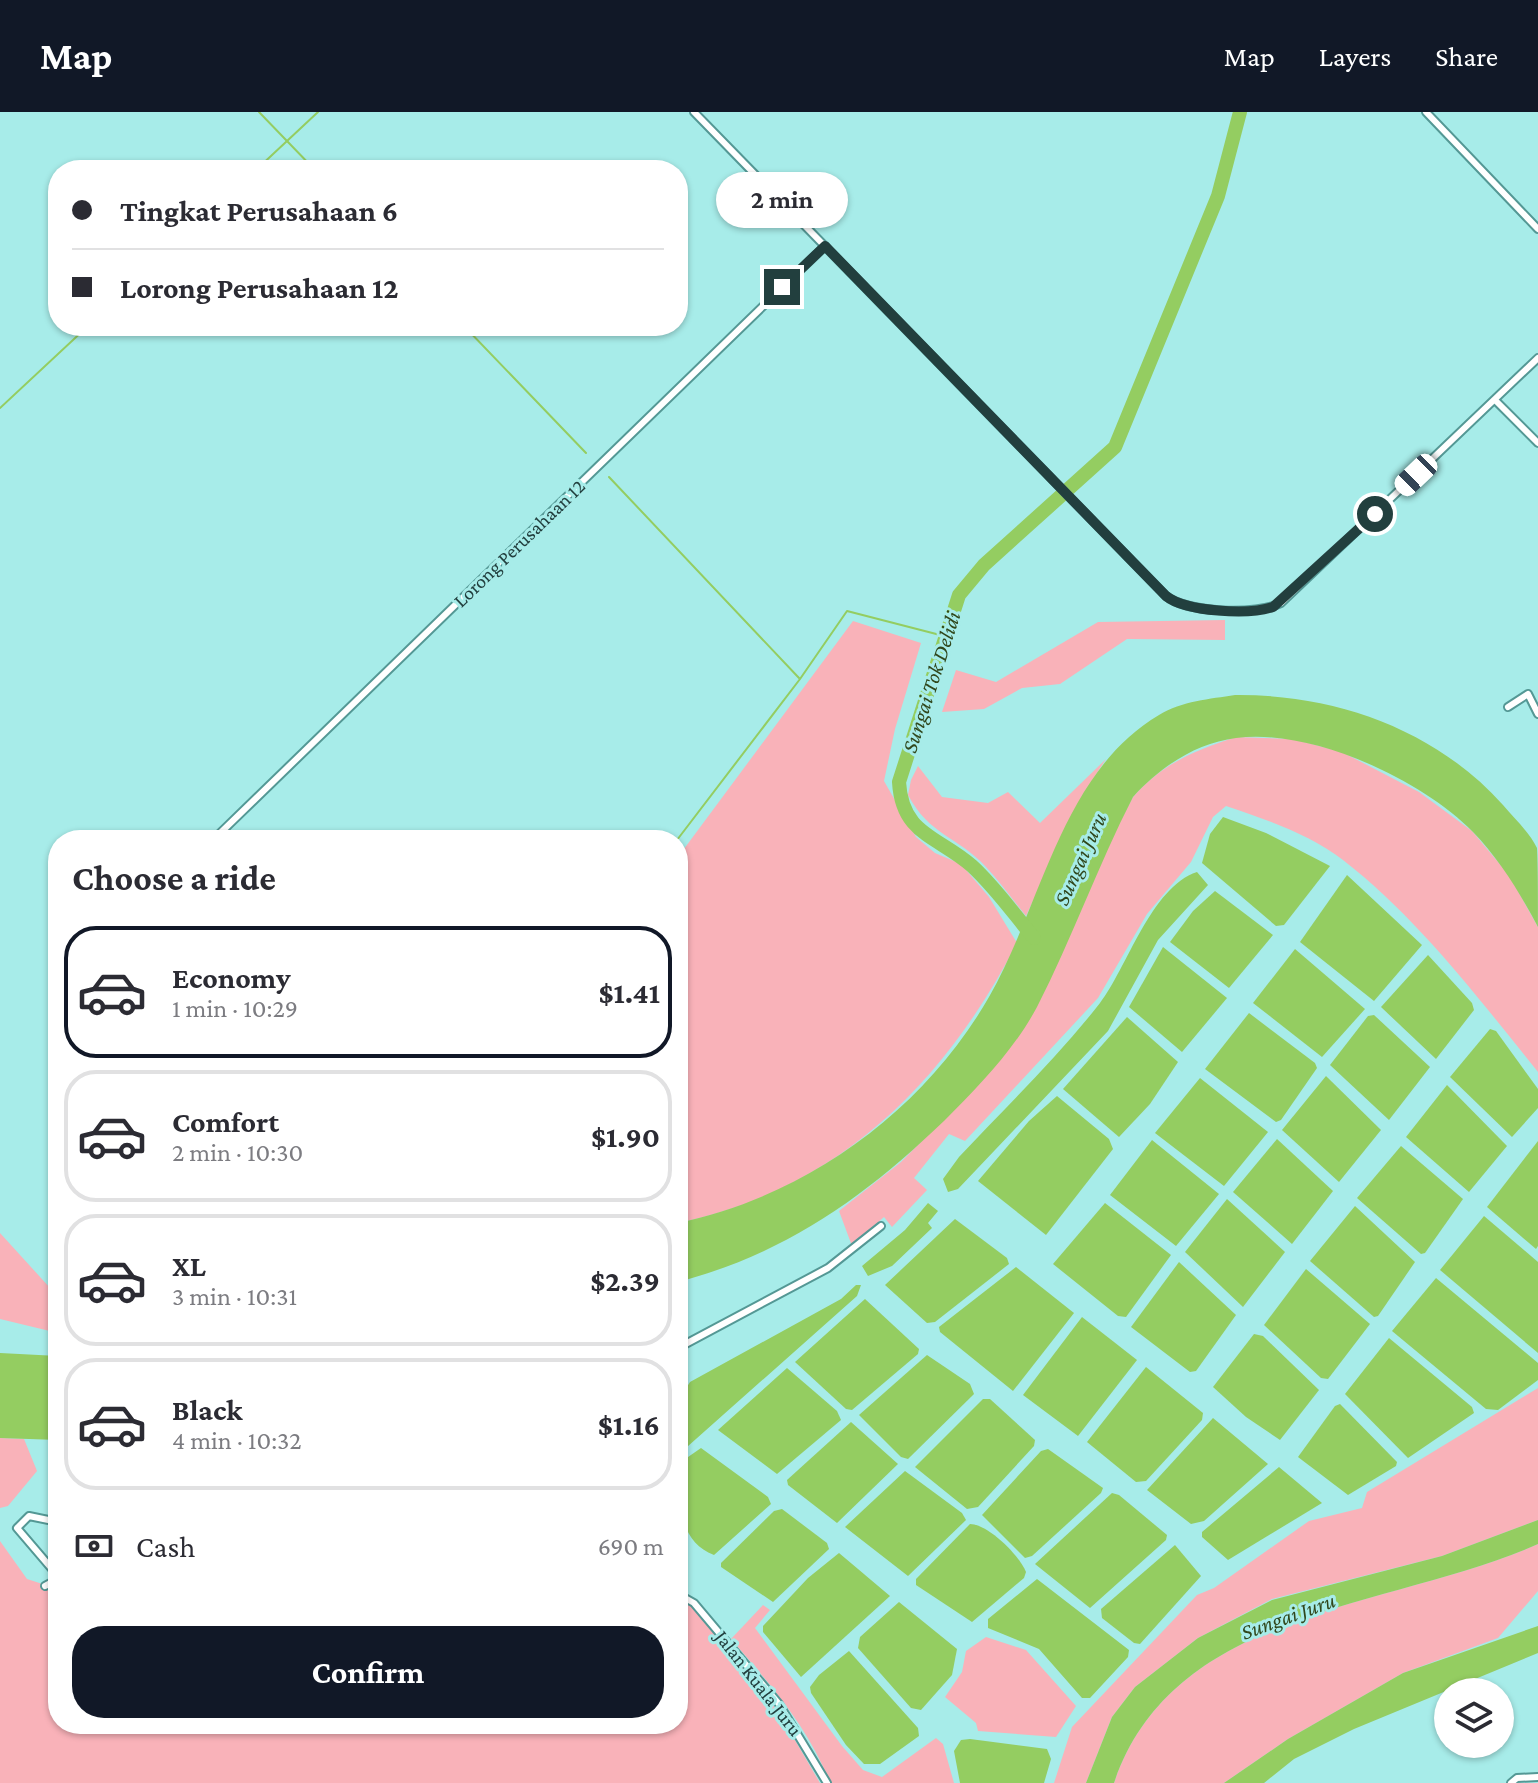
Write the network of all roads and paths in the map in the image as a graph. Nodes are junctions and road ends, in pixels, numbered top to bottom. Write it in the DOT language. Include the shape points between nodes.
graph roads {
  1 [pos="694,112"];
  2 [pos="1426,112"];
  3 [pos="1538,229"];
  4 [pos="825,246"];
  5 [pos="1538,358"];
  6 [pos="1495,400"];
  7 [pos="1538,443"];
  8 [pos="1508,707"];
  9 [pos="1538,714"];
  10 [pos="223,830"];
  11 [pos="881,1226"];
  12 [pos="688,1343"];
  13 [pos="48,1520"];
  14 [pos="48,1566"];
  15 [pos="48,1584"];
  16 [pos="45,1586"];
  17 [pos="688,1600"];
  18 [pos="1538,1777"];
  19 [pos="827,1783"];
  20 [pos="1511,1783"];
  1 -- 4 [label="street"];
  2 -- 3 [label="street"];
  4 -- 6 [label="street" via="1174,602 1197,608 1266,609 1281,603"];
  4 -- 10 [label="street, Lorong Perusahaan 12"];
  5 -- 6 [label="street"];
  6 -- 7 [label="street"];
  8 -- 9 [label="street" via="1528,694"];
  11 -- 12 [label="street" via="828,1268"];
  13 -- 14 [label="street" via="29,1516 17,1528"];
  15 -- 16 [label="street"];
  17 -- 19 [label="street, Jalan Kuala Juru" via="779,1704"];
  18 -- 20 [label="street"];
}
